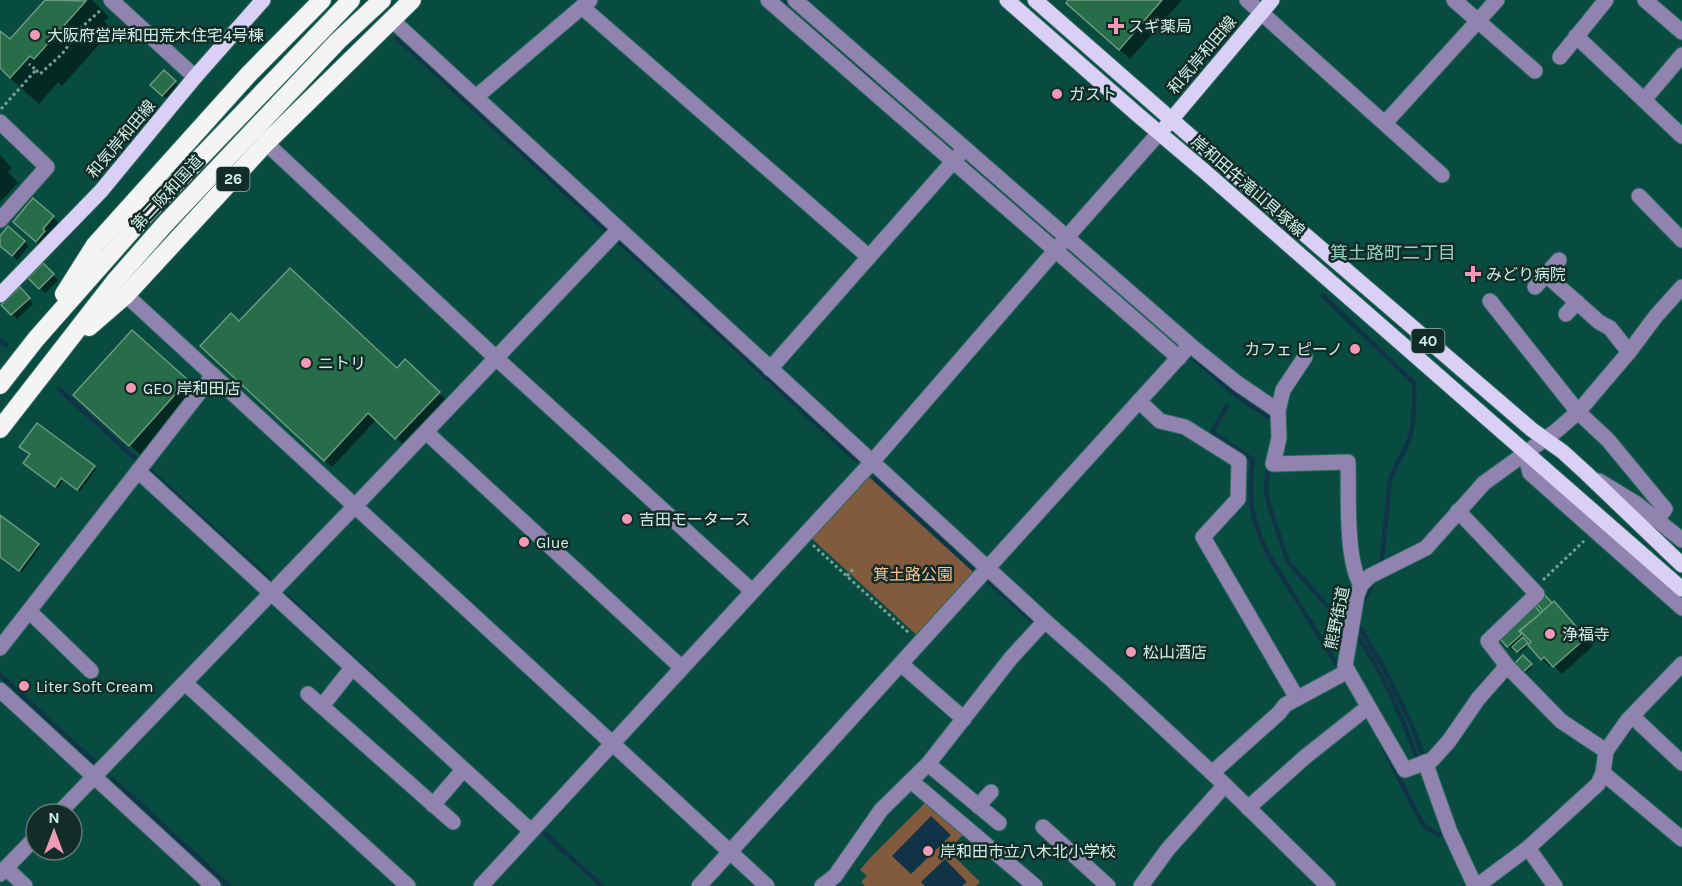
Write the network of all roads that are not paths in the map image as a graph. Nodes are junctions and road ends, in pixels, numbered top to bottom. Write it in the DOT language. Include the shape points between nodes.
graph roads {
  1 [pos="111,0"];
  2 [pos="263,0"];
  3 [pos="322,0"];
  4 [pos="351,0"];
  5 [pos="382,0"];
  6 [pos="412,0"];
  7 [pos="768,0"];
  8 [pos="795,0"];
  9 [pos="1007,0"];
  10 [pos="1035,0"];
  11 [pos="1247,0"];
  12 [pos="1272,0"];
  13 [pos="1454,0"];
  14 [pos="1497,0"];
  15 [pos="1606,0"];
  16 [pos="1645,0"];
  17 [pos="586,3"];
  18 [pos="1261,13"];
  19 [pos="392,20"];
  20 [pos="1479,21"];
  21 [pos="1682,32"];
  22 [pos="1576,36"];
  23 [pos="1682,55"];
  24 [pos="1560,57"];
  25 [pos="1535,70"];
  26 [pos="195,77"];
  27 [pos="476,97"];
  28 [pos="1644,100"];
  29 [pos="1171,120"];
  30 [pos="0,122"];
  31 [pos="1384,123"];
  32 [pos="1159,133"];
  33 [pos="1682,136"];
  34 [pos="266,143"];
  35 [pos="959,155"];
  36 [pos="1442,175"];
  37 [pos="1639,196"];
  38 [pos="0,220"];
  39 [pos="619,229"];
  40 [pos="1067,237"];
  41 [pos="1682,240"];
  42 [pos="1055,250"];
  43 [pos="869,257"];
  44 [pos="1558,260"];
  45 [pos="1545,274"];
  46 [pos="1535,287"];
  47 [pos="1682,287"];
  48 [pos="0,295"];
  49 [pos="126,295"];
  50 [pos="1490,301"];
  51 [pos="1576,302"];
  52 [pos="1566,314"];
  53 [pos="36,339"];
  54 [pos="1185,351"];
  55 [pos="1629,352"];
  56 [pos="1305,357"];
  57 [pos="496,358"];
  58 [pos="54,359"];
  59 [pos="770,369"];
  60 [pos="213,375"];
  61 [pos="0,385"];
  62 [pos="1139,401"];
  63 [pos="1278,411"];
  64 [pos="1578,412"];
  65 [pos="0,429"];
  66 [pos="426,432"];
  67 [pos="1544,440"];
  68 [pos="1525,453"];
  69 [pos="872,462"];
  70 [pos="138,471"];
  71 [pos="1586,473"];
  72 [pos="355,506"];
  73 [pos="1458,511"];
  74 [pos="1657,520"];
  75 [pos="1682,540"];
  76 [pos="1682,565"];
  77 [pos="987,569"];
  78 [pos="1361,585"];
  79 [pos="1682,589"];
  80 [pos="753,591"];
  81 [pos="271,593"];
  82 [pos="1682,608"];
  83 [pos="29,611"];
  84 [pos="1045,621"];
  85 [pos="0,648"];
  86 [pos="901,664"];
  87 [pos="1682,664"];
  88 [pos="1507,666"];
  89 [pos="352,668"];
  90 [pos="682,668"];
  91 [pos="91,671"];
  92 [pos="1348,671"];
  93 [pos="185,682"];
  94 [pos="0,690"];
  95 [pos="308,694"];
  96 [pos="1297,698"];
  97 [pos="322,706"];
  98 [pos="1368,706"];
  99 [pos="1632,716"];
  100 [pos="964,719"];
  101 [pos="612,743"];
  102 [pos="1606,751"];
  103 [pos="1682,763"];
  104 [pos="928,764"];
  105 [pos="1421,764"];
  106 [pos="463,770"];
  107 [pos="1212,773"];
  108 [pos="1603,773"];
  109 [pos="94,777"];
  110 [pos="911,781"];
  111 [pos="1225,785"];
  112 [pos="991,792"];
  113 [pos="70,802"];
  114 [pos="433,805"];
  115 [pos="978,806"];
  116 [pos="1248,808"];
  117 [pos="453,822"];
  118 [pos="999,823"];
  119 [pos="1043,827"];
  120 [pos="531,831"];
  121 [pos="1682,839"];
  122 [pos="1528,848"];
  123 [pos="24,849"];
  124 [pos="730,852"];
  125 [pos="3,871"];
  126 [pos="25,886"];
  127 [pos="213,886"];
  128 [pos="408,886"];
  129 [pos="481,886"];
  130 [pos="699,886"];
  131 [pos="767,886"];
  132 [pos="822,886"];
  133 [pos="1035,886"];
  134 [pos="1108,886"];
  135 [pos="1142,886"];
  136 [pos="1328,886"];
  137 [pos="1476,886"];
  138 [pos="1556,886"];
  1 -- 26 [label="street"];
  2 -- 26 [label="main road, 和気岸和田線"];
  3 -- 53 [label="highway, 26" via="248,75 94,245"];
  4 -- 53 [label="highway, 第二阪和国道 / 26" via="148,212"];
  5 -- 58 [label="highway, 第二阪和国道 / 26" via="338,41 164,225"];
  6 -- 19 [label="highway, 26"];
  7 -- 35 [label="street"];
  8 -- 35 [label="street"];
  9 -- 32 [label="main road, 岸和田牛滝山貝塚線 / 40"];
  10 -- 29 [label="main road, 岸和田牛滝山貝塚線 / 40"];
  11 -- 18 [label="street"];
  12 -- 18 [label="main road, 和気岸和田線"];
  13 -- 20 [label="street"];
  14 -- 20 [label="street"];
  15 -- 22 [label="street"];
  16 -- 21 [label="street"];
  17 -- 27 [label="street"];
  17 -- 43 [label="street"];
  18 -- 29 [label="main road, 和気岸和田線"];
  18 -- 31 [label="street"];
  19 -- 27 [label="street"];
  19 -- 34 [label="highway, 26"];
  20 -- 25 [label="street"];
  20 -- 31 [label="street"];
  22 -- 24 [label="street"];
  22 -- 28 [label="street"];
  23 -- 28 [label="street"];
  26 -- 48 [label="main road, 和気岸和田線" via="100,192"];
  27 -- 39 [label="street"];
  28 -- 33 [label="street"];
  29 -- 32 [label="main road, 和気岸和田線"];
  29 -- 67 [label="main road, 岸和田牛滝山貝塚線 / 40"];
  30 -- 38 [label="street" via="47,167"];
  31 -- 36 [label="street"];
  32 -- 40 [label="street"];
  32 -- 68 [label="main road, 岸和田牛滝山貝塚線 / 40"];
  34 -- 49 [label="highway, 26"];
  34 -- 57 [label="street"];
  35 -- 40 [label="street"];
  35 -- 42 [label="street"];
  35 -- 43 [label="street"];
  37 -- 41 [label="street"];
  39 -- 57 [label="street"];
  39 -- 59 [label="street"];
  40 -- 42 [label="street"];
  40 -- 54 [label="street"];
  42 -- 54 [label="street"];
  42 -- 69 [label="street"];
  43 -- 59 [label="street"];
  44 -- 45 [label="street"];
  45 -- 46 [label="street"];
  45 -- 51 [label="street"];
  47 -- 55 [label="street, 熊野街道"];
  49 -- 58 [label="highway, 26"];
  49 -- 60 [label="street"];
  50 -- 64 [label="street"];
  51 -- 52 [label="street"];
  51 -- 55 [label="street" via="1610,328"];
  53 -- 61 [label="highway, 第二阪和国道 / 26"];
  54 -- 62 [label="street"];
  54 -- 63 [label="street"];
  55 -- 64 [label="street, 熊野街道"];
  56 -- 63 [label="street" via="1283,390"];
  57 -- 66 [label="street"];
  57 -- 80 [label="street"];
  58 -- 65 [label="highway, 第二阪和国道 / 26"];
  59 -- 69 [label="street"];
  60 -- 70 [label="street"];
  60 -- 72 [label="street"];
  62 -- 77 [label="street"];
  62 -- 96 [label="street" via="1160,421 1185,427 1239,461 1238,499 1203,537"];
  63 -- 78 [label="street" via="1279,438 1273,464 1348,462 1350,541"];
  64 -- 67 [label="street, 熊野街道"];
  64 -- 74 [label="street" via="1608,440 1665,509"];
  66 -- 72 [label="street"];
  66 -- 90 [label="street"];
  67 -- 68 [label="street, 熊野街道"];
  67 -- 71 [label="main road, 岸和田牛滝山貝塚線 / 40"];
  68 -- 73 [label="street, 熊野街道" via="1484,483"];
  68 -- 79 [label="main road, 岸和田牛滝山貝塚線 / 40"];
  68 -- 82 [label="street" via="1530,473"];
  69 -- 77 [label="street"];
  69 -- 80 [label="street"];
  70 -- 81 [label="street"];
  70 -- 83 [label="street"];
  71 -- 74 [label="street"];
  71 -- 76 [label="main road, 岸和田牛滝山貝塚線 / 40"];
  72 -- 81 [label="street"];
  72 -- 101 [label="street"];
  73 -- 78 [label="street, 熊野街道" via="1426,548 1370,576"];
  73 -- 88 [label="street" via="1537,594 1488,641"];
  74 -- 75 [label="street"];
  77 -- 84 [label="street"];
  77 -- 86 [label="street"];
  78 -- 92 [label="street, 熊野街道" via="1345,666"];
  80 -- 90 [label="street"];
  81 -- 89 [label="street"];
  81 -- 93 [label="street"];
  83 -- 85 [label="street"];
  83 -- 91 [label="street"];
  84 -- 100 [label="street"];
  84 -- 107 [label="street"];
  86 -- 100 [label="street"];
  86 -- 124 [label="street"];
  87 -- 99 [label="street"];
  88 -- 102 [label="street" via="1561,721"];
  88 -- 105 [label="street" via="1449,741 1432,760"];
  89 -- 97 [label="street"];
  89 -- 106 [label="street"];
  90 -- 101 [label="street"];
  92 -- 96 [label="street, 熊野街道"];
  92 -- 98 [label="street"];
  93 -- 109 [label="street"];
  93 -- 128 [label="street"];
  94 -- 109 [label="street"];
  95 -- 97 [label="street"];
  96 -- 107 [label="street, 熊野街道"];
  97 -- 114 [label="street"];
  98 -- 105 [label="street" via="1405,770"];
  98 -- 116 [label="street"];
  99 -- 102 [label="street"];
  99 -- 103 [label="street"];
  100 -- 104 [label="street"];
  101 -- 120 [label="street"];
  101 -- 124 [label="street"];
  102 -- 108 [label="street"];
  104 -- 110 [label="street"];
  104 -- 115 [label="street"];
  105 -- 137 [label="street"];
  106 -- 114 [label="street"];
  106 -- 120 [label="street"];
  107 -- 111 [label="street"];
  108 -- 121 [label="street"];
  108 -- 122 [label="street" via="1598,784"];
  109 -- 113 [label="street"];
  109 -- 127 [label="street"];
  110 -- 132 [label="street" via="881,810 835,876"];
  110 -- 133 [label="street"];
  111 -- 116 [label="street"];
  111 -- 135 [label="street" via="1168,849"];
  112 -- 115 [label="street"];
  114 -- 117 [label="street"];
  115 -- 118 [label="street"];
  116 -- 136 [label="street"];
  119 -- 134 [label="street"];
  120 -- 129 [label="street"];
  122 -- 137 [label="street"];
  122 -- 138 [label="street"];
  123 -- 125 [label="street"];
  124 -- 130 [label="street"];
  124 -- 131 [label="street"];
  125 -- 126 [label="street"];
}
